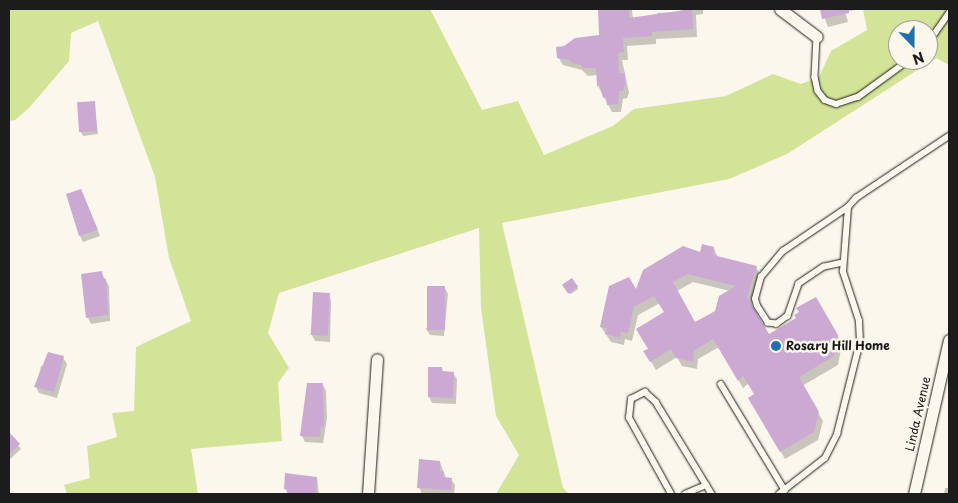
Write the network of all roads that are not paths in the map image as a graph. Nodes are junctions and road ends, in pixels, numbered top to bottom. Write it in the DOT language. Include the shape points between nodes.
graph roads {
  1 [pos="780,9"];
  2 [pos="949,13"];
  3 [pos="938,29"];
  4 [pos="817,37"];
  5 [pos="895,70"];
  6 [pos="949,136"];
  7 [pos="848,207"];
  8 [pos="843,263"];
  9 [pos="949,340"];
  10 [pos="377,359"];
  11 [pos="721,384"];
  12 [pos="706,485"];
  13 [pos="785,490"];
  14 [pos="368,494"];
  15 [pos="671,494"];
  16 [pos="685,494"];
  17 [pos="712,494"];
  18 [pos="779,494"];
  19 [pos="914,494"];
  1 -- 4 [label="street"];
  2 -- 3 [label="lane"];
  4 -- 5 [label="lane" via="815,76 818,91 825,100 836,104 858,97"];
  6 -- 7 [label="lane" via="856,198"];
  7 -- 8 [label="lane"];
  7 -- 8 [label="lane" via="783,251 761,277 755,299 757,306 768,323 777,324 788,316 799,284 824,267"];
  8 -- 13 [label="lane" via="859,321 860,342 839,424 825,458"];
  9 -- 19 [label="street, Linda Avenue"];
  10 -- 14 [label="street"];
  11 -- 13 [label="lane"];
  12 -- 15 [label="lane" via="656,402 645,392 631,399 629,418"];
  12 -- 16 [label="lane"];
  12 -- 17 [label="lane"];
  13 -- 18 [label="lane"];
}
